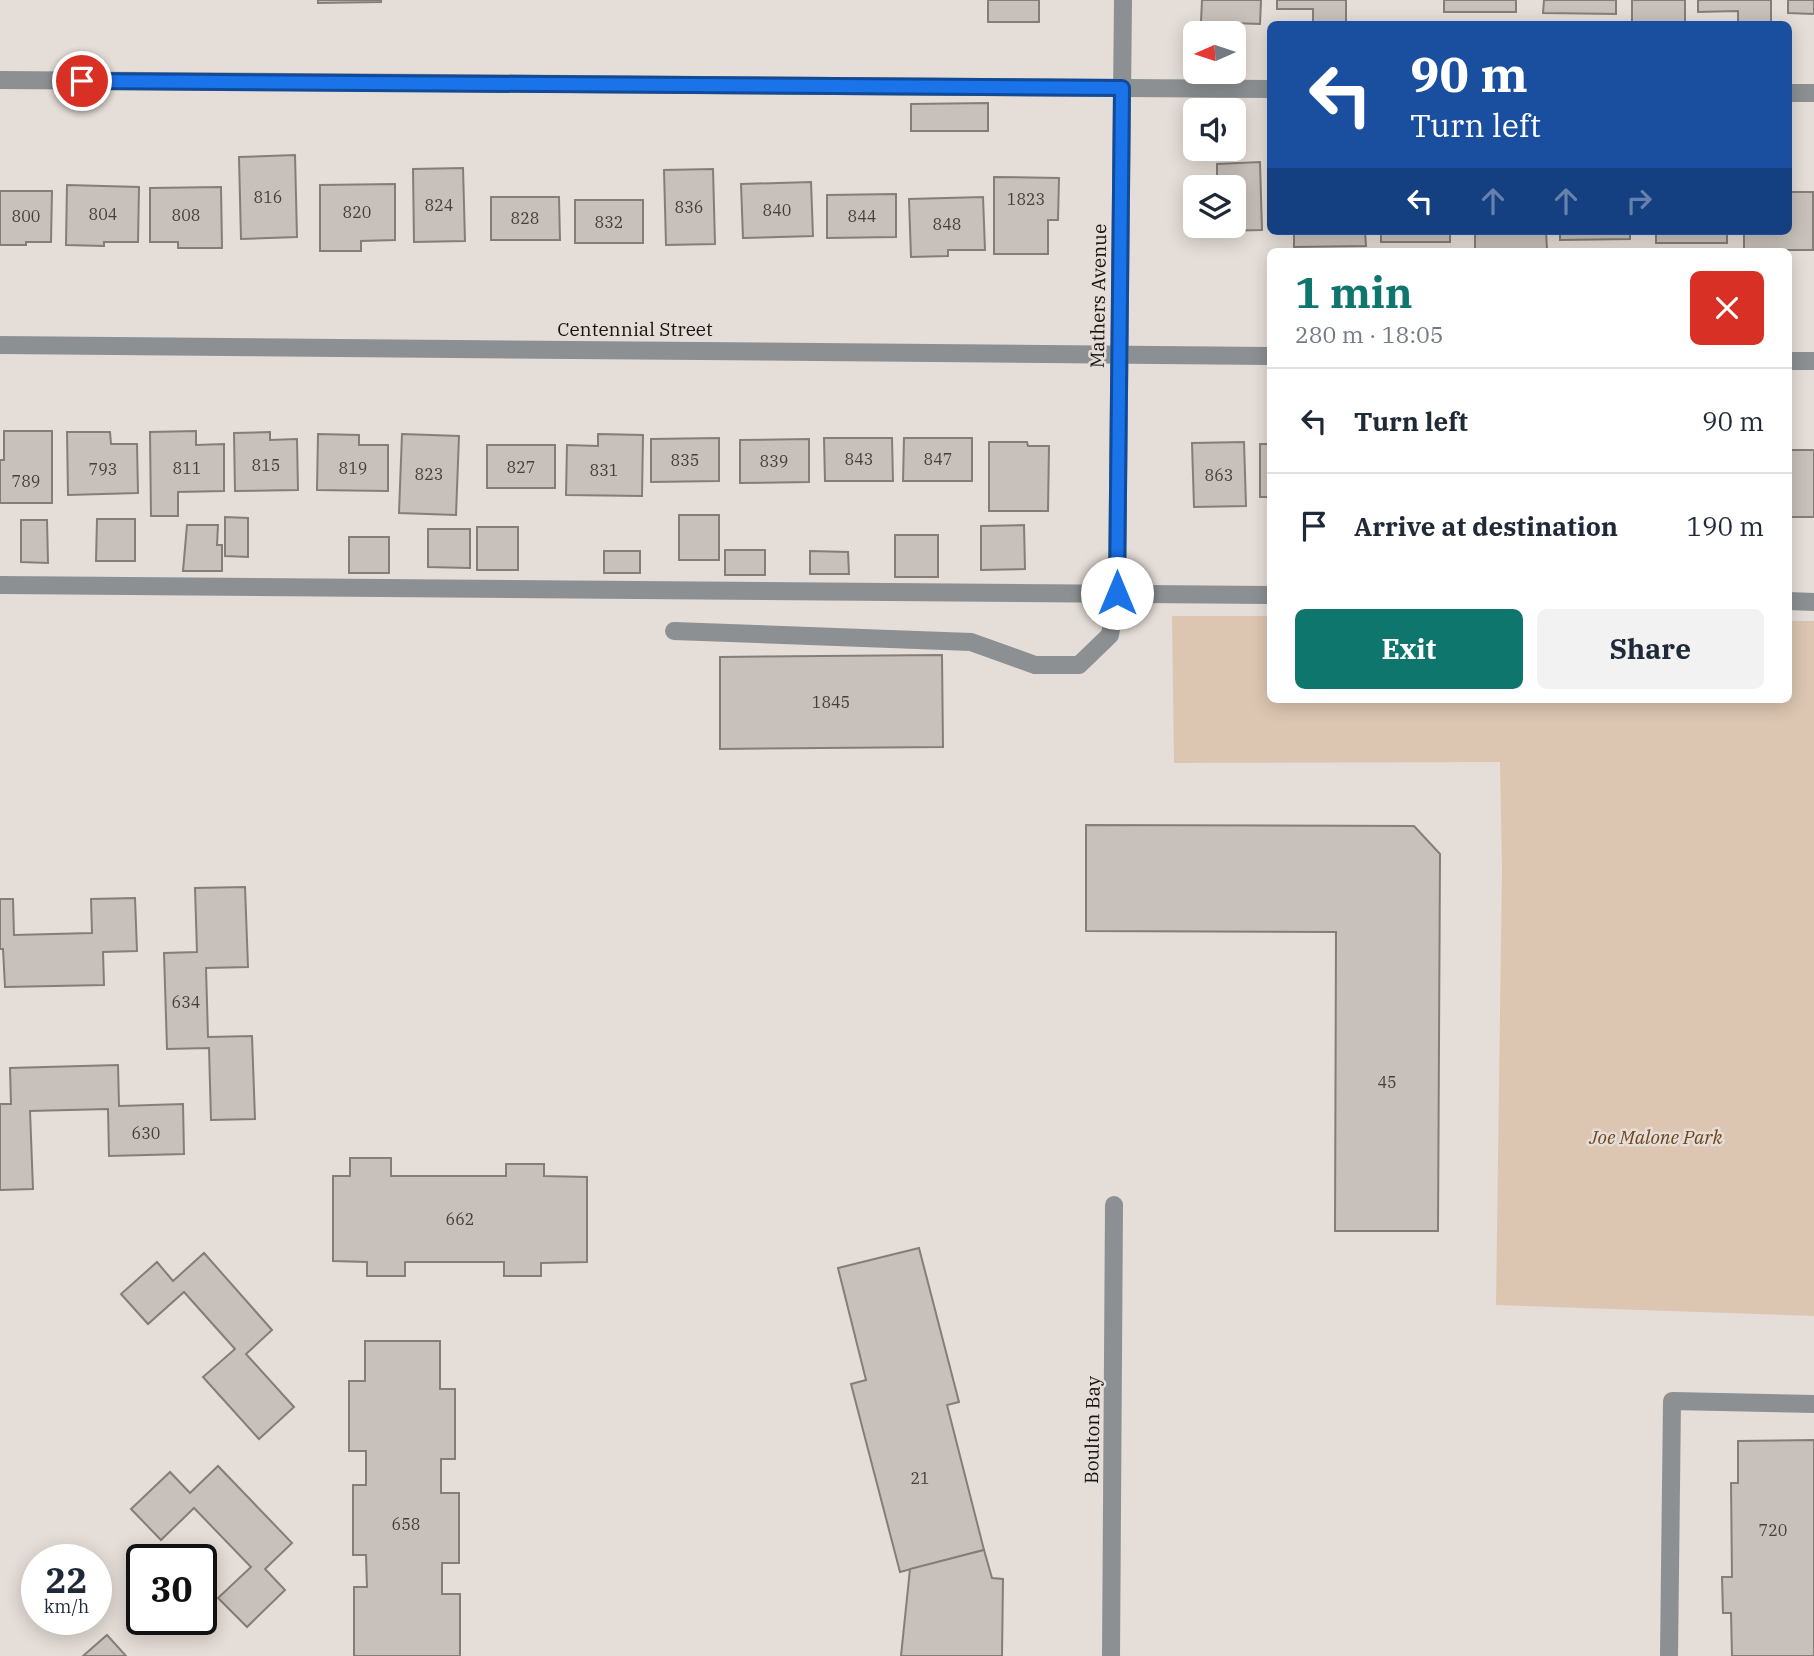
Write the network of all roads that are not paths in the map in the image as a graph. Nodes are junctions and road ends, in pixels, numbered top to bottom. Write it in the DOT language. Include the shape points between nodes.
graph roads {
  1 [pos="1123,0"];
  2 [pos="0,80"];
  3 [pos="1122,88"];
  4 [pos="1267,89"];
  5 [pos="1792,93"];
  6 [pos="1814,93"];
  7 [pos="0,345"];
  8 [pos="1119,355"];
  9 [pos="1267,356"];
  10 [pos="1792,360"];
  11 [pos="1814,361"];
  12 [pos="0,585"];
  13 [pos="1117,593"];
  14 [pos="1267,595"];
  15 [pos="1792,601"];
  16 [pos="1814,602"];
  17 [pos="674,631"];
  18 [pos="1114,1205"];
  19 [pos="1814,1404"];
  20 [pos="1111,1656"];
  21 [pos="1669,1656"];
  1 -- 3 [label="street, Mathers Avenue"];
  2 -- 3 [label="street"];
  3 -- 4 [label="street"];
  3 -- 8 [label="street, Mathers Avenue"];
  5 -- 6 [label="street"];
  7 -- 8 [label="street, Centennial Street"];
  8 -- 9 [label="street, Centennial Street"];
  8 -- 13 [label="street, Mathers Avenue"];
  10 -- 11 [label="street"];
  12 -- 13 [label="street"];
  13 -- 14 [label="street"];
  13 -- 17 [label="street, Mathers Avenue" via="1110,635 1079,665 1035,665 971,642"];
  15 -- 16 [label="street"];
  18 -- 20 [label="street, Boulton Bay"];
  19 -- 21 [label="street" via="1672,1401"];
}
